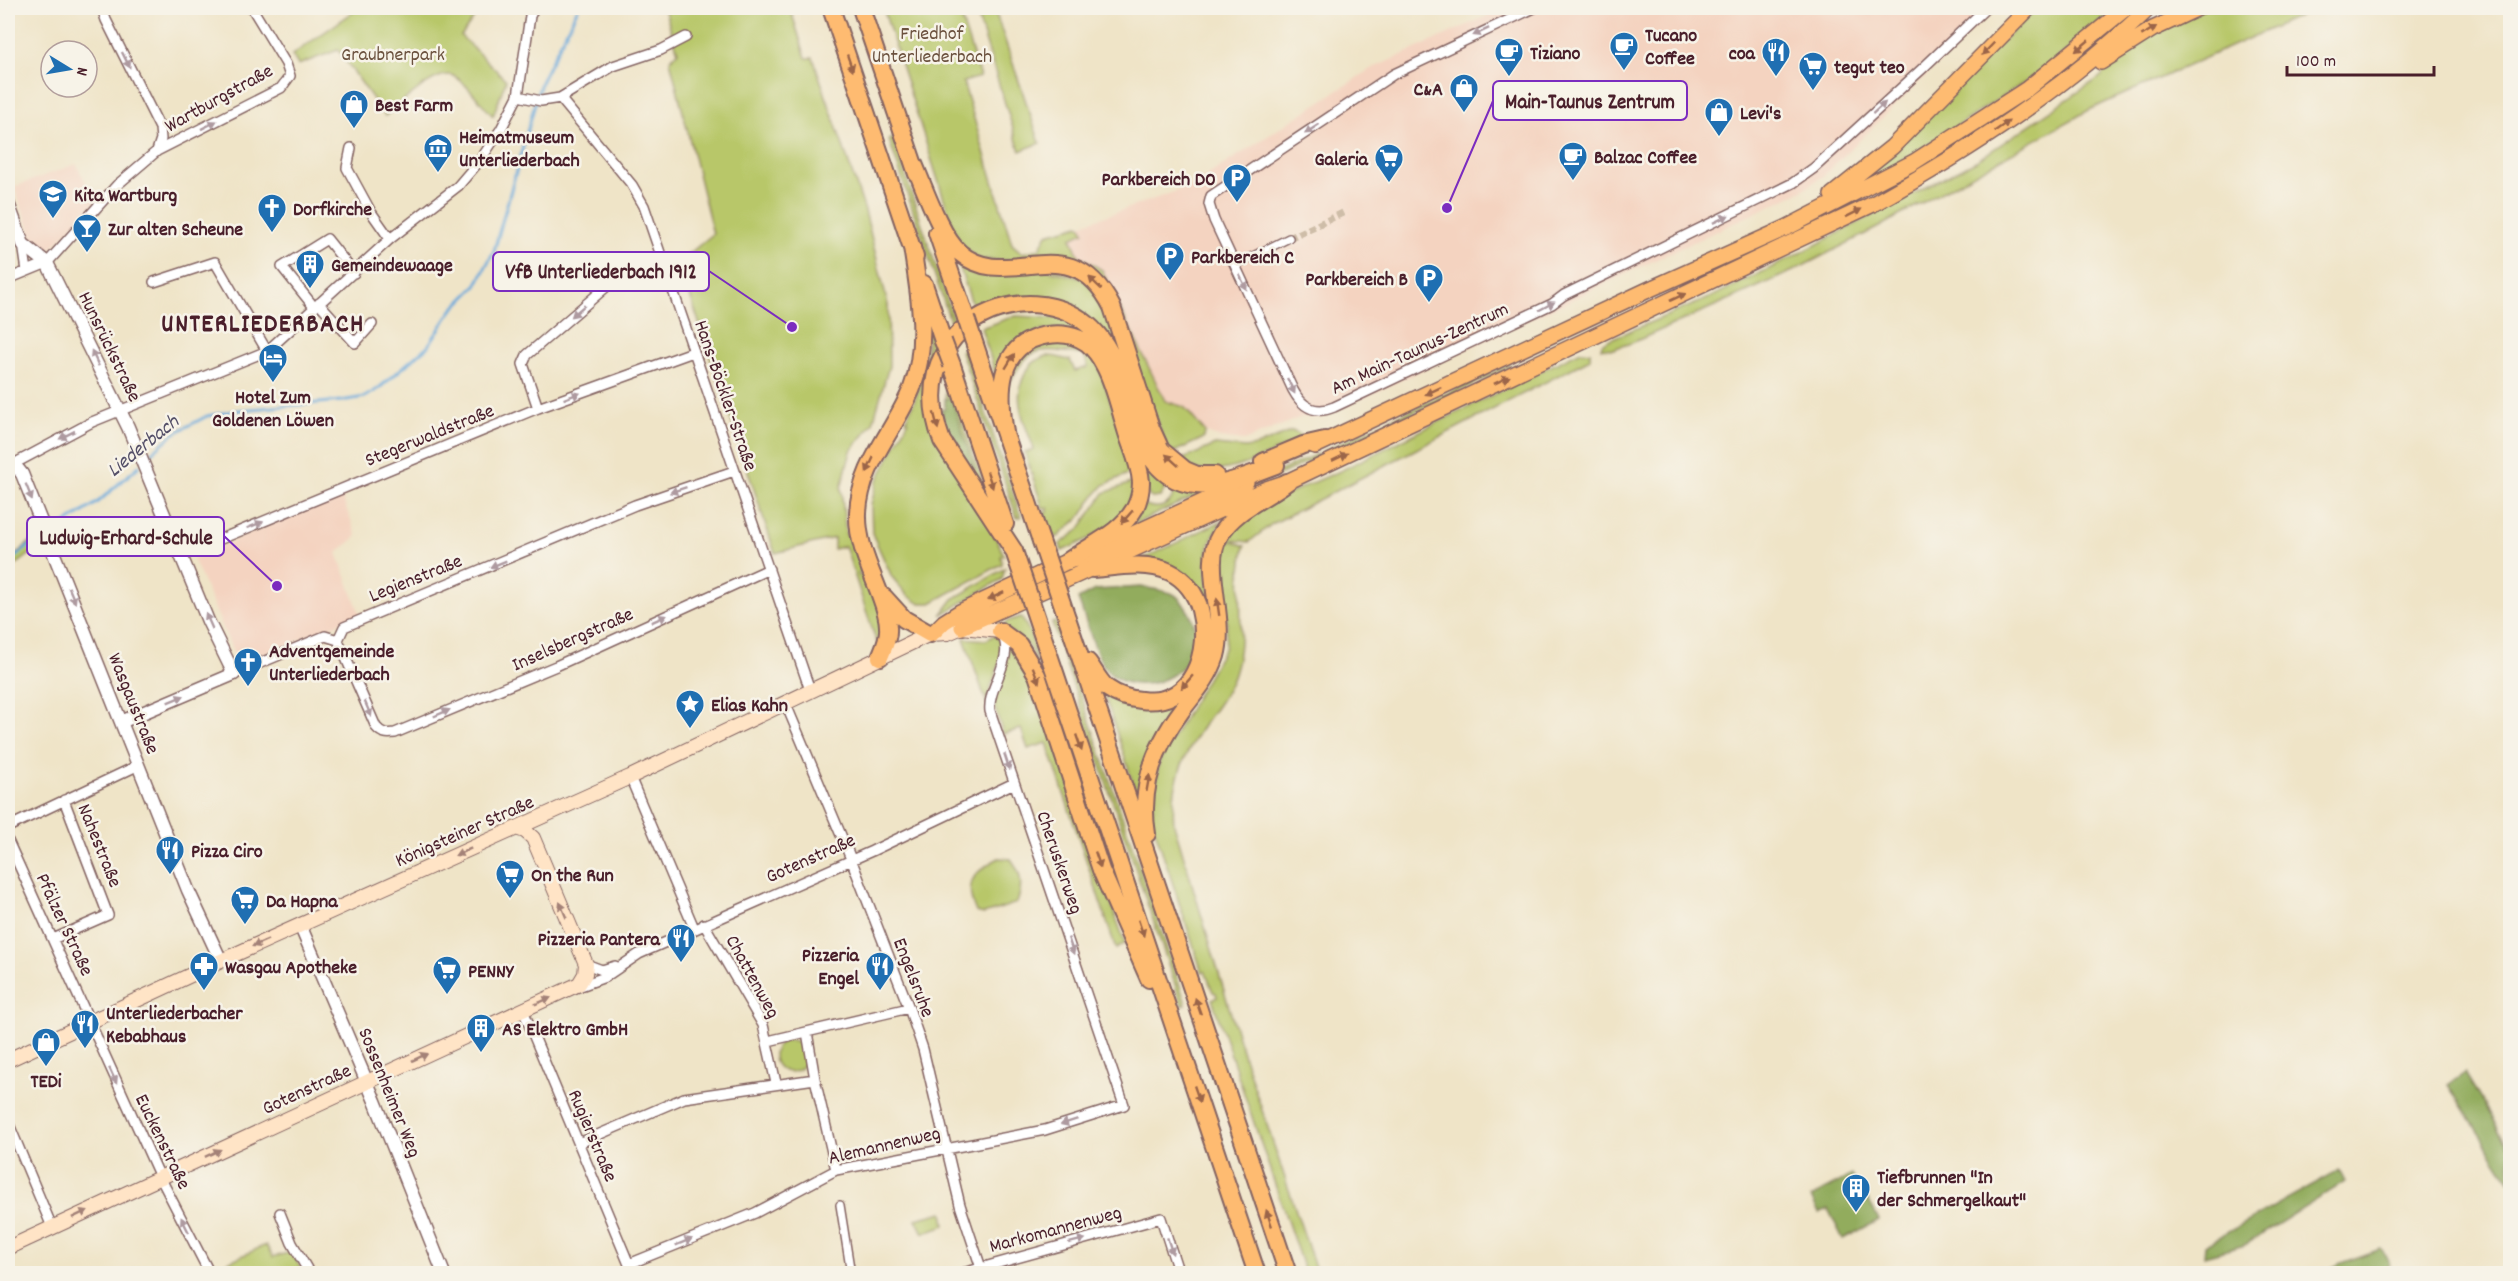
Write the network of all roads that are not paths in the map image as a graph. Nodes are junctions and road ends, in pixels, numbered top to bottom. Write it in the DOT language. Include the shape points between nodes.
graph roads {
  1 [pos="102,8"];
  2 [pos="252,8"];
  3 [pos="534,8"];
  4 [pos="831,8"];
  5 [pos="861,8"];
  6 [pos="1534,8"];
  7 [pos="1986,8"];
  8 [pos="2030,8"];
  9 [pos="2126,8"];
  10 [pos="2149,8"];
  11 [pos="2198,8"];
  12 [pos="686,37"];
  13 [pos="518,96"];
  14 [pos="560,98"];
  15 [pos="2038,101"];
  16 [pos="351,148"];
  17 [pos="157,151"];
  18 [pos="914,164"];
  19 [pos="8,202"];
  20 [pos="1786,228"];
  21 [pos="390,238"];
  22 [pos="1289,238"];
  23 [pos="23,244"];
  24 [pos="912,247"];
  25 [pos="662,260"];
  26 [pos="46,262"];
  27 [pos="1241,262"];
  28 [pos="27,271"];
  29 [pos="354,273"];
  30 [pos="8,279"];
  31 [pos="154,282"];
  32 [pos="317,305"];
  33 [pos="372,324"];
  34 [pos="267,351"];
  35 [pos="693,352"];
  36 [pos="538,408"];
  37 [pos="120,411"];
  38 [pos="1006,438"];
  39 [pos="1325,440"];
  40 [pos="1276,465"];
  41 [pos="8,467"];
  42 [pos="734,471"];
  43 [pos="1287,482"];
  44 [pos="1014,551"];
  45 [pos="182,555"];
  46 [pos="1068,561"];
  47 [pos="769,569"];
  48 [pos="1093,569"];
  49 [pos="876,584"];
  50 [pos="1067,618"];
  51 [pos="962,627"];
  52 [pos="1000,631"];
  53 [pos="932,633"];
  54 [pos="338,640"];
  55 [pos="880,657"];
  56 [pos="234,674"];
  57 [pos="810,690"];
  58 [pos="784,702"];
  59 [pos="121,722"];
  60 [pos="139,765"];
  61 [pos="630,777"];
  62 [pos="1014,783"];
  63 [pos="64,800"];
  64 [pos="540,818"];
  65 [pos="8,827"];
  66 [pos="516,828"];
  67 [pos="533,838"];
  68 [pos="8,841"];
  69 [pos="851,860"];
  70 [pos="1156,882"];
  71 [pos="704,924"];
  72 [pos="300,925"];
  73 [pos="694,928"];
  74 [pos="53,939"];
  75 [pos="220,961"];
  76 [pos="586,964"];
  77 [pos="620,965"];
  78 [pos="564,992"];
  79 [pos="909,1008"];
  80 [pos="522,1010"];
  81 [pos="90,1022"];
  82 [pos="807,1032"];
  83 [pos="1178,1039"];
  84 [pos="768,1041"];
  85 [pos="8,1060"];
  86 [pos="815,1079"];
  87 [pos="367,1082"];
  88 [pos="776,1083"];
  89 [pos="1124,1105"];
  90 [pos="8,1122"];
  91 [pos="579,1143"];
  92 [pos="947,1148"];
  93 [pos="837,1175"];
  94 [pos="160,1177"];
  95 [pos="840,1205"];
  96 [pos="280,1213"];
  97 [pos="52,1227"];
  98 [pos="8,1248"];
  99 [pos="629,1264"];
  100 [pos="981,1270"];
  101 [pos="210,1274"];
  102 [pos="310,1274"];
  103 [pos="444,1274"];
  104 [pos="633,1274"];
  105 [pos="851,1274"];
  106 [pos="959,1274"];
  107 [pos="1179,1274"];
  108 [pos="1257,1274"];
  109 [pos="1288,1274"];
  1 -- 17 [label="street, Wartburgstraße, one-way" via="160,128"];
  17 -- 2 [label="street, Wartburgstraße, one-way" via="281,88 290,76"];
  3 -- 13 [label="street"];
  4 -- 24 [label="highway, one-way"];
  5 -- 18 [label="highway"];
  6 -- 7 [label="street, Am Main-Taunus-Zentrum, one-way" via="1394,74 1210,196 1214,220 1293,390 1310,408 1322,411 1334,407 1794,183"];
  8 -- 20 [label="highway, one-way" via="1876,162"];
  9 -- 20 [label="highway, one-way" via="2057,66 1984,119 1914,162"];
  10 -- 15 [label="highway"];
  15 -- 11 [label="highway, one-way" via="2152,29"];
  12 -- 14 [label="street" via="662,50 613,66"];
  13 -- 14 [label="street" via="541,101"];
  13 -- 21 [label="street" via="501,129 458,186"];
  14 -- 25 [label="street, Hans-Böckler-Straße" via="632,185 644,206"];
  43 -- 15 [label="highway, one-way" via="1873,204 1976,144"];
  16 -- 21 [label="street" via="346,168"];
  17 -- 26 [label="street, Wartburgstraße" via="117,185"];
  18 -- 38 [label="highway, bridge"];
  39 -- 18 [label="highway, one-way" via="1231,473 1197,475 1176,465 1161,450 1151,428 1104,292 1082,272 1068,266 1046,262 989,265 962,255 947,236"];
  19 -- 23 [label="street"];
  20 -- 39 [label="highway, one-way"];
  21 -- 29 [label="street"];
  22 -- 27 [label="street"];
  23 -- 26 [label="street, Hunsrückstraße"];
  23 -- 28 [label="street"];
  24 -- 44 [label="highway, one-way, bridge"];
  24 -- 49 [label="highway, one-way" via="921,322 918,366 912,388 867,470 859,503 861,542"];
  25 -- 35 [label="street, Hans-Böckler-Straße"];
  25 -- 36 [label="street, one-way" via="620,275 527,355 523,364"];
  26 -- 28 [label="street"];
  37 -- 26 [label="street, Hunsrückstraße, one-way"];
  28 -- 30 [label="street"];
  29 -- 32 [label="street"];
  29 -- 32 [label="street" via="327,239 282,267"];
  31 -- 34 [label="street" via="215,262"];
  32 -- 33 [label="street" via="355,343"];
  32 -- 34 [label="street"];
  34 -- 37 [label="street"];
  36 -- 35 [label="street, Stegerwaldstraße, one-way"];
  35 -- 42 [label="street, Hans-Böckler-Straße"];
  45 -- 36 [label="street, Stegerwaldstraße, one-way"];
  37 -- 41 [label="street, one-way"];
  37 -- 45 [label="street, Hunsrückstraße"];
  38 -- 46 [label="highway, one-way" via="1002,381 1007,363 1018,349 1034,338 1052,334 1079,339 1092,348 1112,386 1139,470 1140,493 1127,519"];
  38 -- 50 [label="highway, bridge"];
  39 -- 40 [label="highway"];
  40 -- 44 [label="highway, one-way" via="1208,486 1175,479 1147,451 1122,376 1095,332 1058,308 1035,304 1004,307 978,318 951,342 939,364 933,399 942,441"];
  40 -- 46 [label="highway" via="1238,486"];
  41 -- 59 [label="street, Wasgaustraße, one-way" via="22,474"];
  42 -- 47 [label="street, Hans-Böckler-Straße"];
  42 -- 54 [label="street, Legienstraße, one-way" via="635,505 344,627"];
  43 -- 48 [label="highway"];
  70 -- 43 [label="highway, one-way" via="1145,822 1146,791 1162,739 1203,683 1216,656 1220,627 1213,565 1216,541 1235,516"];
  44 -- 83 [label="highway, one-way, bridge"];
  56 -- 45 [label="street, Hunsrückstraße, one-way"];
  46 -- 53 [label="highway, one-way" via="960,612"];
  54 -- 47 [label="street, Inselsbergstraße, one-way" via="376,727 380,732 395,733"];
  47 -- 57 [label="street, Hans-Böckler-Straße"];
  48 -- 50 [label="highway, one-way" via="1146,566 1170,572 1191,589 1202,617 1204,645 1196,670 1179,691 1165,698 1148,701 1118,694 1100,679"];
  48 -- 51 [label="highway"];
  49 -- 53 [label="highway" via="904,619"];
  49 -- 55 [label="highway" via="888,622"];
  50 -- 70 [label="highway"];
  51 -- 52 [label="main road, Königsteiner Straße"];
  51 -- 53 [label="main road, Königsteiner Straße" via="948,633"];
  52 -- 62 [label="street, Cheruskerweg, one-way" via="1005,654 990,695 990,706"];
  52 -- 83 [label="highway, one-way" via="1019,645 1037,675 1101,870"];
  53 -- 55 [label="main road, Königsteiner Straße"];
  54 -- 56 [label="street" via="325,636"];
  55 -- 57 [label="main road, Königsteiner Straße"];
  59 -- 56 [label="street, one-way"];
  57 -- 58 [label="main road, Königsteiner Straße"];
  58 -- 61 [label="main road, Königsteiner Straße"];
  58 -- 69 [label="street, Engelsruhe"];
  59 -- 60 [label="street, Wasgaustraße"];
  60 -- 63 [label="street"];
  60 -- 75 [label="street, Wasgaustraße"];
  61 -- 64 [label="main road, Königsteiner Straße"];
  61 -- 73 [label="street"];
  62 -- 69 [label="street, Gotenstraße"];
  62 -- 89 [label="street, Cheruskerweg, one-way"];
  63 -- 65 [label="street"];
  63 -- 74 [label="street, Nahestraße" via="108,915"];
  64 -- 66 [label="main road, Königsteiner Straße"];
  64 -- 67 [label="main road"];
  66 -- 67 [label="main road"];
  66 -- 72 [label="main road, Königsteiner Straße, one-way"];
  76 -- 67 [label="main road, one-way"];
  68 -- 74 [label="street, Pfälzer Straße"];
  69 -- 71 [label="street, Gotenstraße"];
  69 -- 79 [label="street, Engelsruhe"];
  109 -- 70 [label="highway, one-way"];
  71 -- 73 [label="street, Gotenstraße"];
  71 -- 84 [label="street, Chattenweg" via="763,1025"];
  72 -- 75 [label="main road, Königsteiner Straße, one-way"];
  72 -- 87 [label="street, Sossenheimer Weg"];
  73 -- 77 [label="street, Gotenstraße"];
  74 -- 81 [label="street, Pfälzer Straße"];
  75 -- 81 [label="main road, Königsteiner Straße"];
  76 -- 77 [label="street, Gotenstraße" via="602,970"];
  76 -- 78 [label="main road" via="583,979"];
  77 -- 78 [label="street, Gotenstraße" via="605,977"];
  80 -- 78 [label="main road, Gotenstraße, one-way"];
  79 -- 82 [label="street"];
  79 -- 92 [label="street, Engelsruhe"];
  87 -- 80 [label="main road, Gotenstraße, one-way"];
  80 -- 91 [label="street, Rugierstraße"];
  81 -- 85 [label="main road, Königsteiner Straße"];
  81 -- 94 [label="street, Euckenstraße, one-way"];
  82 -- 84 [label="street"];
  82 -- 86 [label="street"];
  83 -- 108 [label="highway, one-way"];
  84 -- 88 [label="street, Chattenweg"];
  86 -- 88 [label="street"];
  86 -- 93 [label="street"];
  94 -- 87 [label="main road, Gotenstraße, one-way"];
  87 -- 103 [label="street, Sossenheimer Weg"];
  88 -- 91 [label="street" via="684,1098"];
  89 -- 92 [label="street, Alemannenweg, one-way" via="1045,1130"];
  90 -- 97 [label="street"];
  91 -- 99 [label="street, Rugierstraße"];
  92 -- 93 [label="street, Alemannenweg"];
  92 -- 100 [label="street, Engelsruhe"];
  99 -- 93 [label="street, Alemannenweg, one-way" via="755,1214"];
  97 -- 94 [label="main road, Gotenstraße, one-way"];
  101 -- 94 [label="street, Euckenstraße, one-way"];
  95 -- 105 [label="street"];
  96 -- 102 [label="street"];
  97 -- 98 [label="main road, Gotenstraße"];
  99 -- 104 [label="street, Rugierstraße"];
  100 -- 106 [label="street, Markomannenweg"];
  100 -- 107 [label="street, Markomannenweg, one-way" via="1161,1218"];
}
